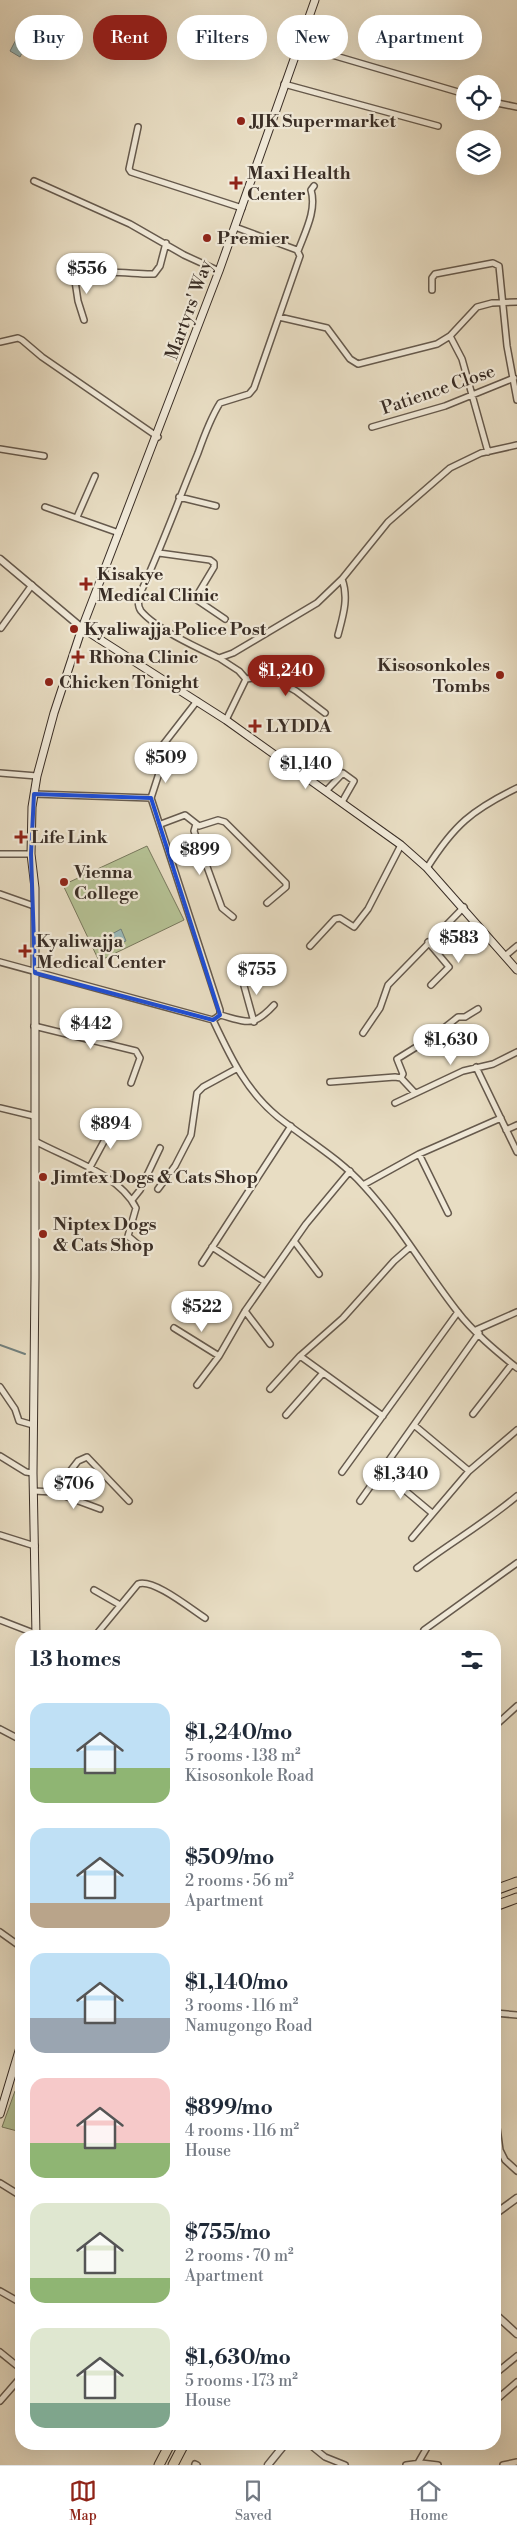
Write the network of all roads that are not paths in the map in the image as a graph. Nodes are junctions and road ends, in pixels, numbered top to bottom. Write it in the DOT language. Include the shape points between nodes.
graph roads {
  1 [pos="315,0"];
  2 [pos="309,15"];
  3 [pos="293,60"];
  4 [pos="348,60"];
  5 [pos="284,84"];
  6 [pos="456,91"];
  7 [pos="501,104"];
  8 [pos="517,107"];
  9 [pos="438,126"];
  10 [pos="138,127"];
  11 [pos="34,180"];
  12 [pos="314,186"];
  13 [pos="242,208"];
  14 [pos="235,227"];
  15 [pos="166,243"];
  16 [pos="298,251"];
  17 [pos="219,271"];
  18 [pos="432,290"];
  19 [pos="517,302"];
  20 [pos="502,303"];
  21 [pos="279,317"];
  22 [pos="84,320"];
  23 [pos="450,336"];
  24 [pos="0,342"];
  25 [pos="514,378"];
  26 [pos="472,395"];
  27 [pos="517,400"];
  28 [pos="372,427"];
  29 [pos="158,437"];
  30 [pos="517,445"];
  31 [pos="0,449"];
  32 [pos="488,452"];
  33 [pos="44,456"];
  34 [pos="95,476"];
  35 [pos="179,497"];
  36 [pos="216,506"];
  37 [pos="44,507"];
  38 [pos="77,518"];
  39 [pos="119,532"];
  40 [pos="159,553"];
  41 [pos="0,559"];
  42 [pos="342,579"];
  43 [pos="32,586"];
  44 [pos="225,619"];
  45 [pos="1,628"];
  46 [pos="82,628"];
  47 [pos="338,635"];
  48 [pos="219,658"];
  49 [pos="246,680"];
  50 [pos="197,701"];
  51 [pos="324,713"];
  52 [pos="226,720"];
  53 [pos="159,750"];
  54 [pos="162,764"];
  55 [pos="0,773"];
  56 [pos="37,776"];
  57 [pos="517,788"];
  58 [pos="326,791"];
  59 [pos="34,794"];
  60 [pos="152,798"];
  61 [pos="342,802"];
  62 [pos="161,824"];
  63 [pos="196,824"];
  64 [pos="401,845"];
  65 [pos="0,854"];
  66 [pos="31,854"];
  67 [pos="427,868"];
  68 [pos="0,894"];
  69 [pos="267,903"];
  70 [pos="34,906"];
  71 [pos="464,907"];
  72 [pos="233,917"];
  73 [pos="428,942"];
  74 [pos="310,946"];
  75 [pos="517,946"];
  76 [pos="505,956"];
  77 [pos="0,962"];
  78 [pos="517,970"];
  79 [pos="35,972"];
  80 [pos="241,975"];
  81 [pos="431,985"];
  82 [pos="274,1005"];
  83 [pos="478,1009"];
  84 [pos="220,1015"];
  85 [pos="213,1020"];
  86 [pos="254,1022"];
  87 [pos="34,1026"];
  88 [pos="363,1033"];
  89 [pos="517,1052"];
  90 [pos="476,1067"];
  91 [pos="236,1069"];
  92 [pos="401,1078"];
  93 [pos="330,1082"];
  94 [pos="131,1083"];
  95 [pos="415,1093"];
  96 [pos="395,1103"];
  97 [pos="0,1108"];
  98 [pos="34,1116"];
  99 [pos="501,1118"];
  100 [pos="115,1121"];
  101 [pos="517,1125"];
  102 [pos="291,1126"];
  103 [pos="506,1130"];
  104 [pos="35,1141"];
  105 [pos="160,1148"];
  106 [pos="517,1152"];
  107 [pos="419,1154"];
  108 [pos="89,1169"];
  109 [pos="350,1171"];
  110 [pos="363,1185"];
  111 [pos="158,1189"];
  112 [pos="132,1200"];
  113 [pos="448,1213"];
  114 [pos="294,1242"];
  115 [pos="141,1247"];
  116 [pos="212,1247"];
  117 [pos="410,1247"];
  118 [pos="202,1263"];
  119 [pos="319,1274"];
  120 [pos="265,1282"];
  121 [pos="245,1311"];
  122 [pos="458,1312"];
  123 [pos="517,1312"];
  124 [pos="174,1328"];
  125 [pos="477,1332"];
  126 [pos="270,1344"];
  127 [pos="219,1356"];
  128 [pos="300,1356"];
  129 [pos="512,1364"];
  130 [pos="517,1368"];
  131 [pos="323,1373"];
  132 [pos="197,1385"];
  133 [pos="0,1387"];
  134 [pos="270,1389"];
  135 [pos="473,1414"];
  136 [pos="286,1415"];
  137 [pos="383,1416"];
  138 [pos="33,1425"];
  139 [pos="414,1425"];
  140 [pos="517,1430"];
  141 [pos="0,1456"];
  142 [pos="468,1471"];
  143 [pos="342,1472"];
  144 [pos="382,1472"];
  145 [pos="33,1473"];
  146 [pos="34,1491"];
  147 [pos="54,1492"];
  148 [pos="517,1496"];
  149 [pos="129,1501"];
  150 [pos="360,1501"];
  151 [pos="100,1509"];
  152 [pos="432,1513"];
  153 [pos="0,1535"];
  154 [pos="412,1538"];
  155 [pos="36,1546"];
  156 [pos="517,1563"];
  157 [pos="417,1568"];
  158 [pos="94,1590"];
  159 [pos="120,1605"];
  160 [pos="205,1618"];
  161 [pos="0,1620"];
  162 [pos="24,1630"];
  163 [pos="36,1630"];
  164 [pos="101,1630"];
  165 [pos="424,1630"];
  166 [pos="517,1706"];
  167 [pos="501,1720"];
  168 [pos="0,1729"];
  169 [pos="15,1737"];
  170 [pos="517,1882"];
  171 [pos="501,1888"];
  172 [pos="517,1898"];
  173 [pos="501,1904"];
  174 [pos="0,1932"];
  175 [pos="15,1943"];
  176 [pos="501,2014"];
  177 [pos="517,2015"];
  178 [pos="15,2064"];
  179 [pos="0,2114"];
  180 [pos="501,2152"];
  181 [pos="517,2172"];
  182 [pos="0,2183"];
  183 [pos="15,2192"];
  184 [pos="517,2198"];
  185 [pos="501,2210"];
  186 [pos="0,2291"];
  187 [pos="15,2300"];
  188 [pos="501,2319"];
  189 [pos="517,2334"];
  190 [pos="0,2352"];
  191 [pos="517,2356"];
  192 [pos="15,2364"];
  193 [pos="501,2369"];
  194 [pos="517,2382"];
  195 [pos="15,2385"];
  196 [pos="501,2396"];
  197 [pos="0,2401"];
  198 [pos="167,2450"];
  199 [pos="181,2450"];
  200 [pos="280,2450"];
  201 [pos="316,2450"];
  202 [pos="426,2450"];
  203 [pos="517,2462"];
  204 [pos="418,2463"];
  205 [pos="159,2465"];
  206 [pos="173,2465"];
  207 [pos="268,2465"];
  208 [pos="345,2465"];
  209 [pos="406,2465"];
  210 [pos="438,2465"];
  211 [pos="503,2465"];
  1 -- 2 [label="main road, Martyrs' Way"];
  3 -- 5 [label="main road, Martyrs' Way"];
  4 -- 6 [label="street"];
  5 -- 9 [label="street"];
  5 -- 13 [label="main road, Martyrs' Way"];
  7 -- 8 [label="street"];
  10 -- 13 [label="street" via="131,172"];
  11 -- 15 [label="street"];
  12 -- 16 [label="street" via="311,190 312,213"];
  13 -- 14 [label="main road, Martyrs' Way"];
  14 -- 16 [label="street"];
  14 -- 17 [label="main road, Martyrs' Way"];
  15 -- 17 [label="street"];
  15 -- 22 [label="street" via="160,266 154,274 97,273 75,280"];
  16 -- 21 [label="street" via="300,256"];
  17 -- 29 [label="main road, Martyrs' Way"];
  18 -- 20 [label="street" via="435,274 496,264 500,270"];
  19 -- 20 [label="street"];
  20 -- 23 [label="street" via="477,308"];
  20 -- 25 [label="street"];
  21 -- 23 [label="street" via="327,328 350,359 358,364 437,344"];
  21 -- 35 [label="street" via="254,388 249,394 220,403 211,417"];
  23 -- 26 [label="street" via="462,359"];
  24 -- 29 [label="street" via="14,338 22,340"];
  25 -- 26 [label="street, Patience Close"];
  25 -- 27 [label="street"];
  26 -- 28 [label="street, Patience Close"];
  26 -- 32 [label="street"];
  29 -- 39 [label="main road, Martyrs' Way"];
  30 -- 32 [label="street"];
  31 -- 33 [label="street"];
  32 -- 42 [label="street" via="450,468 395,515"];
  34 -- 38 [label="street"];
  35 -- 36 [label="street"];
  35 -- 40 [label="street"];
  37 -- 38 [label="street"];
  38 -- 39 [label="street"];
  39 -- 46 [label="main road, Martyrs' Way"];
  40 -- 44 [label="street" via="214,563 196,597"];
  40 -- 48 [label="street" via="139,596 142,612 176,636"];
  41 -- 43 [label="street"];
  42 -- 47 [label="street" via="346,599"];
  42 -- 48 [label="street" via="310,609"];
  43 -- 45 [label="street"];
  43 -- 46 [label="street"];
  46 -- 50 [label="main road"];
  46 -- 56 [label="main road, Martyrs' Way"];
  48 -- 49 [label="street" via="239,671"];
  49 -- 51 [label="street" via="269,676 296,691"];
  49 -- 52 [label="street"];
  50 -- 52 [label="main road"];
  50 -- 53 [label="street"];
  52 -- 58 [label="main road"];
  54 -- 60 [label="street"];
  55 -- 56 [label="street"];
  56 -- 59 [label="main road, Martyrs' Way"];
  57 -- 67 [label="street" via="459,824"];
  58 -- 61 [label="main road"];
  58 -- 61 [label="street" via="343,773 354,781"];
  59 -- 60 [label="street"];
  59 -- 66 [label="main road, Martyrs' Way"];
  60 -- 62 [label="street"];
  61 -- 64 [label="main road"];
  62 -- 63 [label="street" via="185,815"];
  62 -- 84 [label="street"];
  63 -- 69 [label="street" via="225,822 284,879 286,887"];
  63 -- 72 [label="street" via="194,831 222,908"];
  64 -- 67 [label="main road"];
  64 -- 74 [label="street" via="368,909 354,928 335,918"];
  65 -- 66 [label="street"];
  66 -- 70 [label="main road, Martyrs' Way"];
  67 -- 71 [label="main road"];
  68 -- 70 [label="street"];
  70 -- 79 [label="main road, Martyrs' Way"];
  71 -- 73 [label="street"];
  71 -- 76 [label="main road"];
  73 -- 81 [label="street" via="449,968"];
  73 -- 88 [label="street" via="388,985 380,1008"];
  75 -- 76 [label="street"];
  76 -- 78 [label="main road"];
  77 -- 79 [label="street"];
  79 -- 85 [label="street"];
  79 -- 87 [label="main road, Martyrs' Way"];
  80 -- 86 [label="street"];
  82 -- 86 [label="street"];
  83 -- 92 [label="street" via="465,1017 458,1017 397,1059 403,1074"];
  84 -- 85 [label="street"];
  84 -- 86 [label="street"];
  85 -- 91 [label="street"];
  87 -- 94 [label="street" via="136,1051 140,1058"];
  87 -- 98 [label="main road, Martyrs' Way"];
  89 -- 90 [label="street" via="493,1064"];
  90 -- 95 [label="street"];
  90 -- 99 [label="street"];
  91 -- 102 [label="street" via="259,1098"];
  91 -- 111 [label="street" via="197,1093 191,1135 175,1166"];
  92 -- 93 [label="street"];
  92 -- 95 [label="street"];
  95 -- 96 [label="street"];
  97 -- 98 [label="street"];
  98 -- 104 [label="main road, Martyrs' Way"];
  99 -- 103 [label="street"];
  99 -- 107 [label="street"];
  100 -- 108 [label="street"];
  101 -- 103 [label="street"];
  102 -- 109 [label="street"];
  102 -- 116 [label="street"];
  103 -- 106 [label="street"];
  104 -- 108 [label="street"];
  104 -- 138 [label="main road, Martyrs' Way"];
  105 -- 112 [label="street"];
  107 -- 110 [label="street"];
  107 -- 113 [label="street"];
  108 -- 112 [label="street" via="113,1180"];
  109 -- 110 [label="street"];
  109 -- 114 [label="street"];
  110 -- 117 [label="street"];
  112 -- 115 [label="street" via="136,1214 128,1236"];
  114 -- 119 [label="street"];
  114 -- 120 [label="street"];
  116 -- 118 [label="street"];
  116 -- 120 [label="street"];
  117 -- 122 [label="street"];
  117 -- 128 [label="street" via="343,1318"];
  120 -- 121 [label="street"];
  121 -- 126 [label="street"];
  121 -- 127 [label="street"];
  122 -- 125 [label="street"];
  122 -- 137 [label="street"];
  123 -- 125 [label="street"];
  124 -- 127 [label="street"];
  125 -- 129 [label="street"];
  125 -- 139 [label="street"];
  127 -- 132 [label="street"];
  128 -- 131 [label="street"];
  128 -- 134 [label="street"];
  129 -- 130 [label="street"];
  129 -- 135 [label="street"];
  131 -- 136 [label="street"];
  131 -- 137 [label="street"];
  133 -- 138 [label="street" via="19,1420"];
  137 -- 143 [label="street"];
  138 -- 145 [label="main road, Martyrs' Way"];
  139 -- 142 [label="street"];
  139 -- 144 [label="street"];
  140 -- 142 [label="street"];
  141 -- 145 [label="street"];
  142 -- 152 [label="street"];
  144 -- 150 [label="street"];
  144 -- 152 [label="street"];
  145 -- 146 [label="main road, Martyrs' Way"];
  146 -- 147 [label="street"];
  146 -- 155 [label="main road, Martyrs' Way"];
  147 -- 149 [label="street" via="78,1461 87,1457"];
  147 -- 151 [label="street"];
  148 -- 157 [label="street" via="490,1519"];
  152 -- 154 [label="street"];
  153 -- 155 [label="street"];
  155 -- 163 [label="main road, Martyrs' Way"];
  156 -- 165 [label="street"];
  158 -- 159 [label="street"];
  159 -- 160 [label="street" via="138,1584 144,1582"];
  159 -- 164 [label="street"];
  161 -- 162 [label="street"];
  166 -- 167 [label="street"];
  168 -- 169 [label="street"];
  170 -- 171 [label="highway"];
  172 -- 173 [label="highway"];
  174 -- 175 [label="street"];
  176 -- 177 [label="street"];
  178 -- 179 [label="main road"];
  180 -- 181 [label="street"];
  182 -- 183 [label="street"];
  184 -- 185 [label="street"];
  186 -- 187 [label="street"];
  188 -- 189 [label="street"];
  190 -- 192 [label="street"];
  191 -- 193 [label="street"];
  194 -- 196 [label="street"];
  195 -- 197 [label="street"];
  198 -- 205 [label="highway"];
  199 -- 206 [label="highway"];
  200 -- 207 [label="street"];
  201 -- 208 [label="street"];
  202 -- 204 [label="street"];
  203 -- 211 [label="street"];
  204 -- 209 [label="street"];
  204 -- 210 [label="street"];
}
